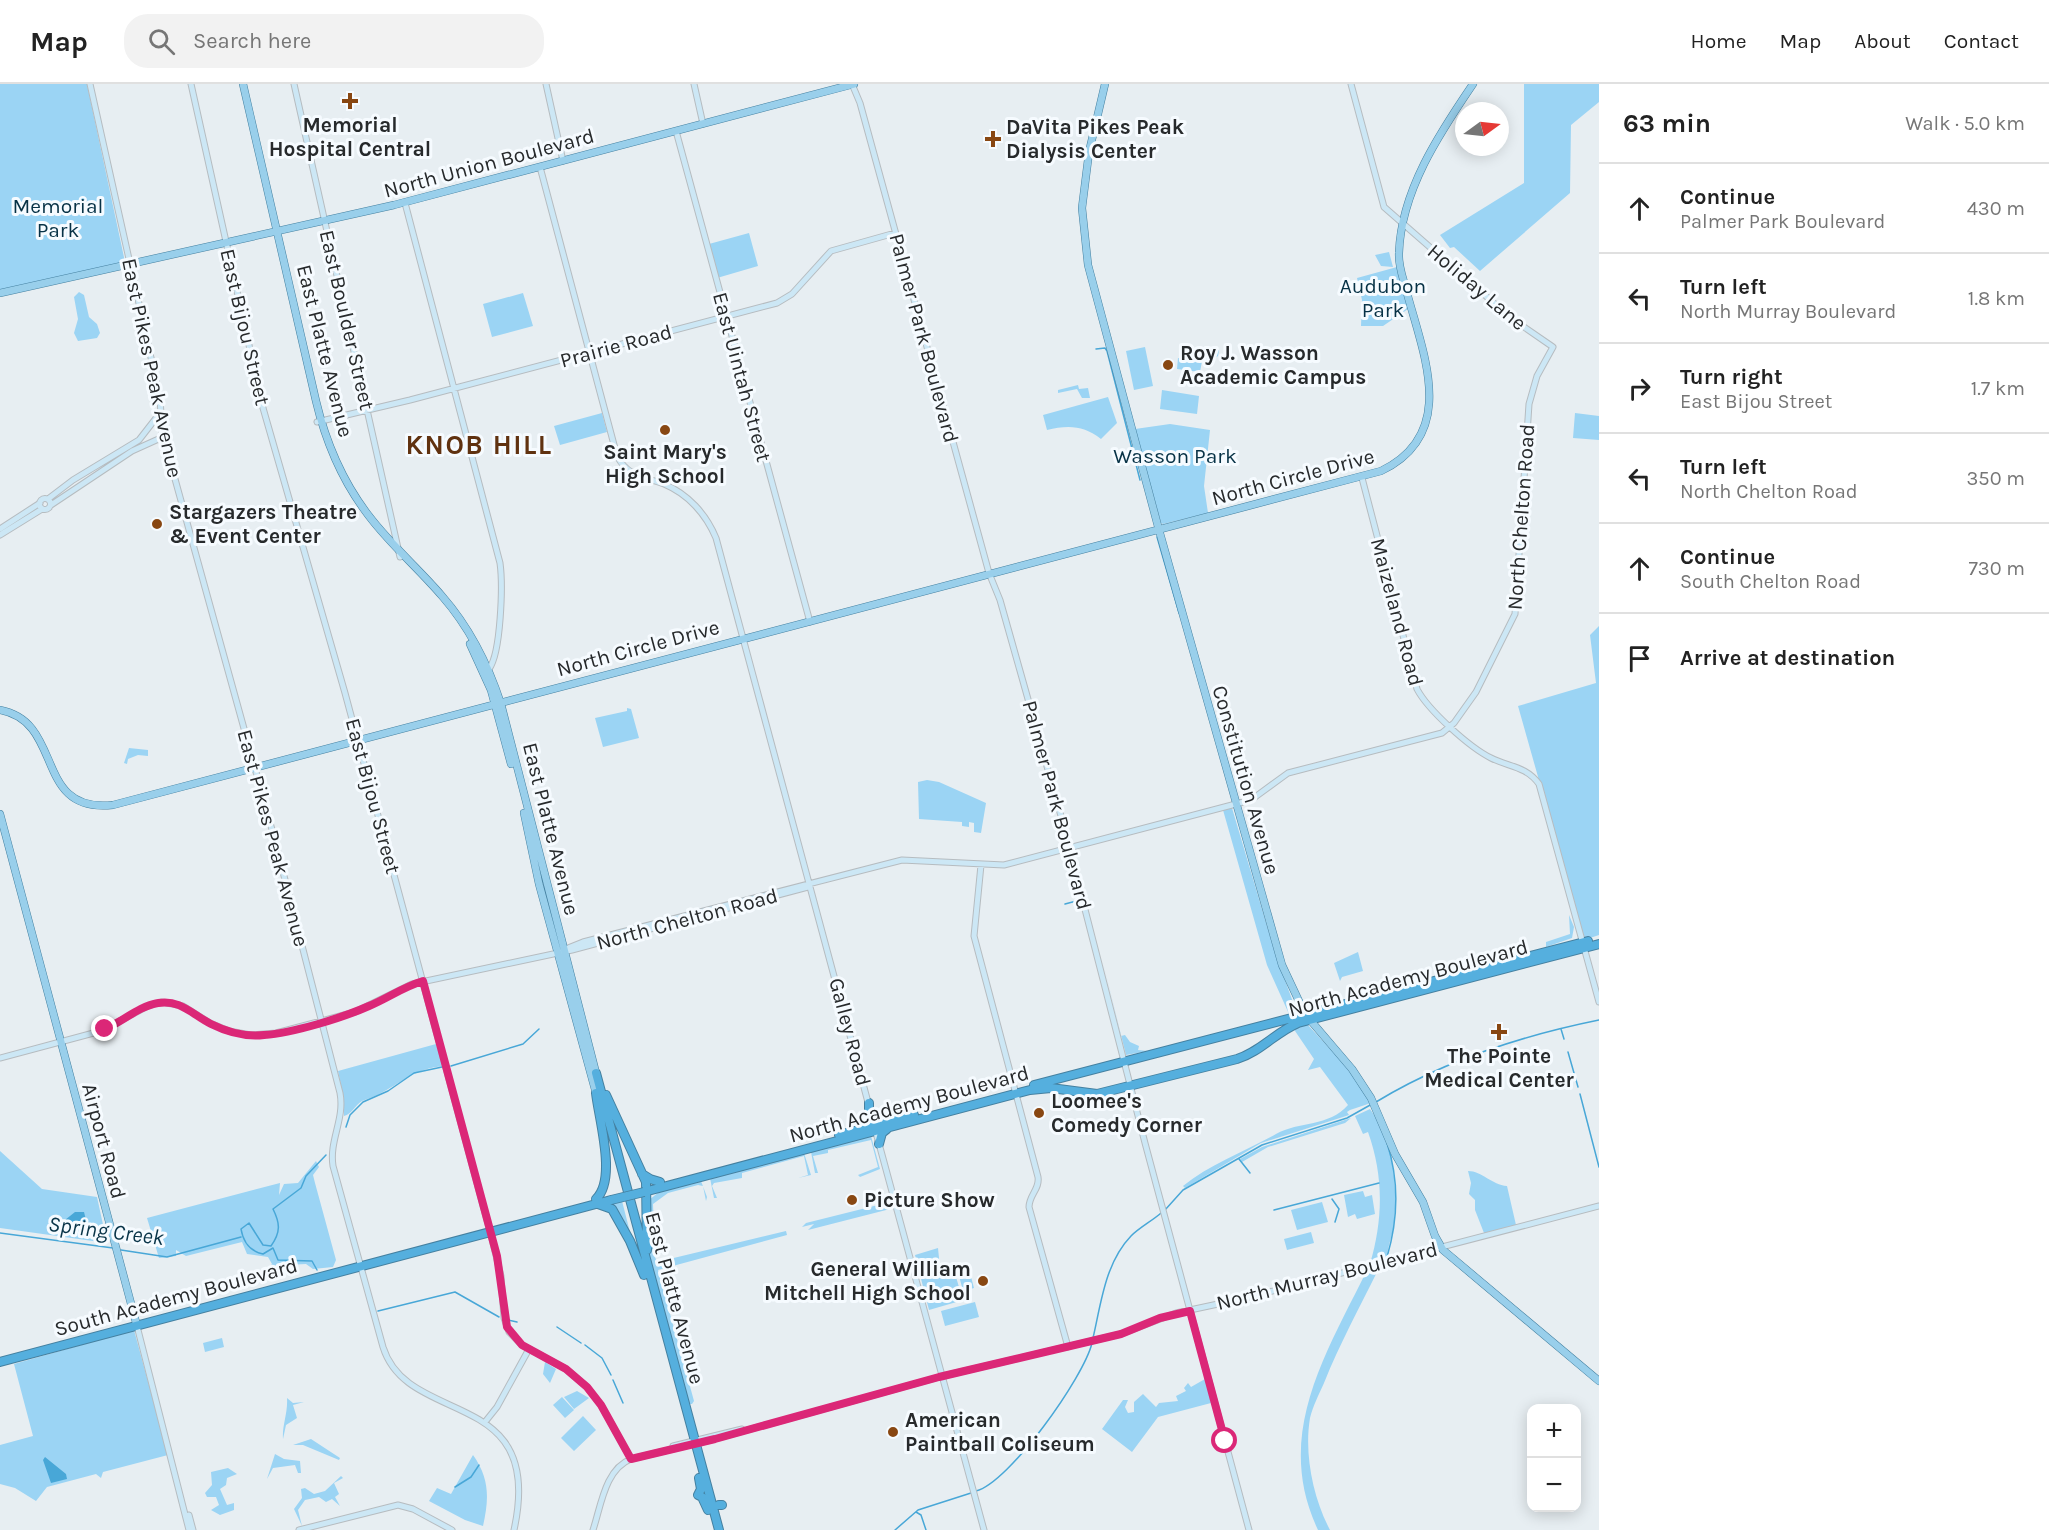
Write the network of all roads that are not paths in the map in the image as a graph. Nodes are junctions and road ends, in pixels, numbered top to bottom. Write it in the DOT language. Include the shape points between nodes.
graph roads {
  1 [pos="90,84"];
  2 [pos="191,84"];
  3 [pos="243,84"];
  4 [pos="294,84"];
  5 [pos="546,84"];
  6 [pos="694,84"];
  7 [pos="853,84"];
  8 [pos="1105,84"];
  9 [pos="1351,84"];
  10 [pos="1473,84"];
  11 [pos="703,124"];
  12 [pos="676,131"];
  13 [pos="563,161"];
  14 [pos="540,167"];
  15 [pos="405,202"];
  16 [pos="325,220"];
  17 [pos="1404,225"];
  18 [pos="276,232"];
  19 [pos="895,233"];
  20 [pos="226,243"];
  21 [pos="130,265"];
  22 [pos="0,293"];
  23 [pos="726,317"];
  24 [pos="1553,347"];
  25 [pos="589,353"];
  26 [pos="454,388"];
  27 [pos="367,410"];
  28 [pos="161,412"];
  29 [pos="319,422"];
  30 [pos="162,437"];
  31 [pos="140,440"];
  32 [pos="1362,478"];
  33 [pos="350,495"];
  34 [pos="359,502"];
  35 [pos="41,504"];
  36 [pos="50,504"];
  37 [pos="361,511"];
  38 [pos="369,516"];
  39 [pos="0,529"];
  40 [pos="1159,530"];
  41 [pos="0,535"];
  42 [pos="394,540"];
  43 [pos="399,553"];
  44 [pos="989,573"];
  45 [pos="809,620"];
  46 [pos="744,637"];
  47 [pos="488,667"];
  48 [pos="497,703"];
  49 [pos="0,710"];
  50 [pos="1451,726"];
  51 [pos="358,739"];
  52 [pos="255,767"];
  53 [pos="1236,804"];
  54 [pos="0,814"];
  55 [pos="1069,847"];
  56 [pos="981,865"];
  57 [pos="810,884"];
  58 [pos="1599,939"];
  59 [pos="1599,944"];
  60 [pos="1583,945"];
  61 [pos="560,951"];
  62 [pos="1499,964"];
  63 [pos="1471,979"];
  64 [pos="423,981"];
  65 [pos="1599,1002"];
  66 [pos="1307,1017"];
  67 [pos="321,1021"];
  68 [pos="61,1041"];
  69 [pos="0,1058"];
  70 [pos="1124,1061"];
  71 [pos="596,1073"];
  72 [pos="1131,1086"];
  73 [pos="1015,1092"];
  74 [pos="596,1093"];
  75 [pos="868,1103"];
  76 [pos="890,1127"];
  77 [pos="875,1128"];
  78 [pos="857,1130"];
  79 [pos="879,1144"];
  80 [pos="642,1173"];
  81 [pos="661,1185"];
  82 [pos="606,1186"];
  83 [pos="645,1189"];
  84 [pos="610,1200"];
  85 [pos="647,1201"];
  86 [pos="597,1202"];
  87 [pos="1599,1206"];
  88 [pos="490,1231"];
  89 [pos="657,1236"];
  90 [pos="1441,1248"];
  91 [pos="647,1250"];
  92 [pos="1432,1250"];
  93 [pos="1449,1256"];
  94 [pos="360,1265"];
  95 [pos="647,1276"];
  96 [pos="1190,1311"];
  97 [pos="137,1324"];
  98 [pos="1068,1347"];
  99 [pos="529,1349"];
  100 [pos="0,1357"];
  101 [pos="0,1362"];
  102 [pos="943,1376"];
  103 [pos="1599,1381"];
  104 [pos="484,1422"];
  105 [pos="693,1443"];
  106 [pos="631,1459"];
  107 [pos="699,1478"];
  108 [pos="708,1489"];
  109 [pos="708,1510"];
  110 [pos="717,1529"];
  111 [pos="191,1530"];
  112 [pos="299,1530"];
  113 [pos="452,1530"];
  114 [pos="514,1530"];
  115 [pos="593,1530"];
  116 [pos="984,1530"];
  117 [pos="1249,1530"];
  1 -- 21 [label="main road, East Pikes Peak Avenue"];
  2 -- 20 [label="main road, East Bijou Street"];
  3 -- 18 [label="main road, East Platte Avenue"];
  4 -- 16 [label="main road, East Boulder Street"];
  5 -- 13 [label="main road"];
  6 -- 11 [label="main road"];
  7 -- 11 [label="main road, North Union Boulevard"];
  7 -- 19 [label="main road, Palmer Park Boulevard"];
  8 -- 40 [label="main road, Constitution Avenue" via="1084,193 1085,249"];
  9 -- 17 [label="main road, Holiday Lane" via="1383,204"];
  10 -- 17 [label="main road, North Circle Drive" via="1413,187"];
  11 -- 12 [label="main road, North Union Boulevard"];
  12 -- 13 [label="main road, North Union Boulevard"];
  12 -- 23 [label="main road, East Uintah Street"];
  13 -- 14 [label="main road, North Union Boulevard"];
  14 -- 15 [label="main road, North Union Boulevard"];
  14 -- 25 [label="main road"];
  15 -- 16 [label="main road, North Union Boulevard"];
  15 -- 26 [label="main road"];
  16 -- 18 [label="main road, North Union Boulevard"];
  16 -- 27 [label="main road, East Boulder Street"];
  17 -- 24 [label="main road, Holiday Lane" via="1511,318"];
  17 -- 32 [label="main road, North Circle Drive" via="1399,264 1430,377 1430,407 1423,429 1405,456 1385,470"];
  18 -- 20 [label="main road, North Union Boulevard"];
  18 -- 29 [label="main road, East Platte Avenue"];
  19 -- 23 [label="main road, Prairie Road" via="837,248 822,258 787,298"];
  19 -- 44 [label="main road, Palmer Park Boulevard"];
  20 -- 21 [label="main road, North Union Boulevard"];
  20 -- 51 [label="main road, East Bijou Street" via="263,408"];
  21 -- 22 [label="main road, North Union Boulevard"];
  21 -- 28 [label="main road, East Pikes Peak Avenue"];
  23 -- 25 [label="main road, Prairie Road"];
  23 -- 45 [label="main road, East Uintah Street"];
  24 -- 50 [label="main road, North Chelton Road" via="1537,376 1529,404 1515,614 1476,692"];
  25 -- 26 [label="main road, Prairie Road"];
  25 -- 46 [label="main road, Galley Road" via="622,465 637,476 678,491 705,517 716,538"];
  26 -- 27 [label="main road, Prairie Road"];
  26 -- 47 [label="main road" via="501,571 502,603 494,662"];
  27 -- 29 [label="main road, Prairie Road"];
  27 -- 42 [label="main road, East Boulder Street"];
  28 -- 30 [label="main road, East Pikes Peak Avenue"];
  28 -- 31 [label="main road"];
  29 -- 33 [label="main road, East Platte Avenue" via="331,460"];
  29 -- 34 [label="main road, East Platte Avenue"];
  30 -- 31 [label="main road"];
  30 -- 36 [label="main road" via="132,451"];
  30 -- 52 [label="main road, East Pikes Peak Avenue"];
  31 -- 36 [label="main road" via="73,480"];
  32 -- 40 [label="main road, North Circle Drive"];
  32 -- 50 [label="main road, Maizeland Road" via="1414,682 1427,704"];
  33 -- 34 [label="main road"];
  33 -- 37 [label="main road, East Platte Avenue"];
  34 -- 38 [label="main road, East Platte Avenue"];
  35 -- 36 [label="main road"];
  35 -- 36 [label="main road"];
  35 -- 39 [label="main road"];
  35 -- 41 [label="main road"];
  37 -- 38 [label="main road"];
  37 -- 43 [label="main road, East Platte Avenue"];
  38 -- 42 [label="main road, East Platte Avenue"];
  40 -- 44 [label="main road, North Circle Drive"];
  40 -- 53 [label="main road, Constitution Avenue"];
  42 -- 43 [label="main road, East Platte Avenue"];
  43 -- 47 [label="main road, East Platte Avenue" via="451,607"];
  43 -- 48 [label="main road, East Platte Avenue" via="461,628"];
  44 -- 45 [label="main road, North Circle Drive"];
  44 -- 55 [label="main road, Palmer Park Boulevard"];
  45 -- 46 [label="main road, North Circle Drive"];
  46 -- 48 [label="main road, North Circle Drive"];
  46 -- 57 [label="main road, Galley Road"];
  47 -- 48 [label="main road, East Platte Avenue"];
  48 -- 51 [label="main road, North Circle Drive"];
  48 -- 61 [label="main road, East Platte Avenue"];
  49 -- 52 [label="main road, North Circle Drive" via="31,725 42,741 58,782 89,803 117,804"];
  50 -- 53 [label="main road, North Chelton Road" via="1442,733 1286,773 1255,798"];
  50 -- 60 [label="main road, Maizeland Road" via="1484,754 1525,770 1539,784"];
  51 -- 52 [label="main road, North Circle Drive"];
  51 -- 64 [label="main road, East Bijou Street"];
  52 -- 67 [label="main road, East Pikes Peak Avenue"];
  53 -- 55 [label="main road, North Chelton Road"];
  53 -- 66 [label="main road, Constitution Avenue" via="1280,960"];
  54 -- 68 [label="main road, Airport Road"];
  55 -- 56 [label="main road, North Chelton Road" via="1004,865"];
  55 -- 70 [label="main road, Palmer Park Boulevard"];
  56 -- 57 [label="main road, North Chelton Road" via="907,859"];
  56 -- 73 [label="main road" via="972,936"];
  57 -- 61 [label="main road, North Chelton Road"];
  57 -- 75 [label="main road, Galley Road"];
  58 -- 60 [label="highway, North Academy Boulevard"];
  59 -- 60 [label="highway, North Academy Boulevard"];
  60 -- 62 [label="highway, North Academy Boulevard"];
  60 -- 63 [label="highway, North Academy Boulevard"];
  60 -- 65 [label="main road, Maizeland Road"];
  61 -- 64 [label="main road, North Chelton Road"];
  61 -- 71 [label="main road, East Platte Avenue"];
  61 -- 74 [label="main road, East Platte Avenue"];
  62 -- 63 [label="highway" via="1476,972"];
  62 -- 66 [label="highway, North Academy Boulevard"];
  63 -- 66 [label="highway, North Academy Boulevard"];
  64 -- 67 [label="main road, North Chelton Road" via="355,1012"];
  64 -- 88 [label="main road, East Bijou Street"];
  66 -- 70 [label="highway, North Academy Boulevard"];
  66 -- 72 [label="highway, North Academy Boulevard" via="1245,1056"];
  66 -- 90 [label="main road, Constitution Avenue" via="1352,1069 1376,1106"];
  67 -- 68 [label="main road, North Chelton Road" via="276,1034 247,1035 217,1027 180,1004 161,1002 101,1031"];
  67 -- 94 [label="main road, East Pikes Peak Avenue" via="342,1101 333,1166"];
  68 -- 69 [label="main road, North Chelton Road"];
  68 -- 97 [label="main road, Airport Road"];
  70 -- 72 [label="main road, Palmer Park Boulevard"];
  70 -- 73 [label="highway, North Academy Boulevard"];
  71 -- 80 [label="highway"];
  71 -- 95 [label="highway, East Platte Avenue"];
  72 -- 73 [label="highway, North Academy Boulevard" via="1097,1094 1046,1088"];
  72 -- 96 [label="main road, Palmer Park Boulevard"];
  73 -- 76 [label="highway, North Academy Boulevard"];
  73 -- 77 [label="highway, North Academy Boulevard"];
  73 -- 98 [label="main road" via="1038,1180 1029,1207"];
  74 -- 82 [label="highway"];
  74 -- 95 [label="highway, East Platte Avenue"];
  75 -- 77 [label="main road, Galley Road"];
  75 -- 78 [label="highway" via="868,1123"];
  76 -- 77 [label="highway, North Academy Boulevard"];
  76 -- 79 [label="highway" via="882,1133"];
  77 -- 78 [label="highway, North Academy Boulevard"];
  77 -- 79 [label="main road, Galley Road"];
  77 -- 81 [label="highway, North Academy Boulevard" via="827,1144"];
  78 -- 81 [label="highway, North Academy Boulevard"];
  79 -- 102 [label="main road, Galley Road"];
  80 -- 81 [label="highway"];
  80 -- 83 [label="highway"];
  81 -- 83 [label="highway, North Academy Boulevard"];
  81 -- 85 [label="highway"];
  82 -- 84 [label="highway"];
  82 -- 86 [label="highway"];
  83 -- 84 [label="highway, North Academy Boulevard"];
  83 -- 85 [label="highway"];
  84 -- 86 [label="highway, North Academy Boulevard"];
  84 -- 86 [label="highway"];
  84 -- 95 [label="highway"];
  85 -- 91 [label="highway"];
  86 -- 88 [label="highway, North Academy Boulevard"];
  87 -- 90 [label="main road, North Murray Boulevard"];
  88 -- 94 [label="highway, North Academy Boulevard"];
  88 -- 99 [label="main road, East Bijou Street" via="501,1276 506,1323 513,1336"];
  89 -- 91 [label="highway" via="649,1241"];
  90 -- 92 [label="main road, North Murray Boulevard"];
  90 -- 93 [label="main road, Constitution Avenue"];
  91 -- 95 [label="highway"];
  92 -- 93 [label="main road"];
  92 -- 96 [label="main road, North Murray Boulevard"];
  93 -- 103 [label="main road, Constitution Avenue"];
  94 -- 97 [label="highway, South Academy Boulevard"];
  94 -- 104 [label="main road, East Pikes Peak Avenue" via="385,1354 396,1372 410,1385"];
  95 -- 105 [label="highway, East Platte Avenue"];
  96 -- 98 [label="main road, North Murray Boulevard"];
  96 -- 117 [label="main road, Palmer Park Boulevard"];
  97 -- 100 [label="highway, South Academy Boulevard"];
  97 -- 101 [label="highway, South Academy Boulevard"];
  97 -- 111 [label="main road, Airport Road"];
  98 -- 102 [label="main road, North Murray Boulevard"];
  99 -- 104 [label="main road" via="497,1407"];
  99 -- 106 [label="main road, East Bijou Street" via="566,1369 587,1387"];
  102 -- 105 [label="main road, North Murray Boulevard"];
  102 -- 116 [label="main road, Galley Road"];
  104 -- 114 [label="main road, East Pikes Peak Avenue" via="502,1441 516,1470 520,1496"];
  105 -- 106 [label="main road, North Murray Boulevard"];
  105 -- 107 [label="highway, East Platte Avenue"];
  105 -- 108 [label="highway, East Platte Avenue"];
  106 -- 115 [label="main road" via="612,1474"];
  107 -- 109 [label="highway, East Platte Avenue"];
  107 -- 109 [label="highway" via="701,1490 695,1496 702,1497"];
  108 -- 110 [label="highway, East Platte Avenue"];
  108 -- 110 [label="highway" via="714,1502 721,1505 716,1510"];
  109 -- 110 [label="highway, East Platte Avenue"];
  112 -- 113 [label="main road" via="398,1505"];
}
